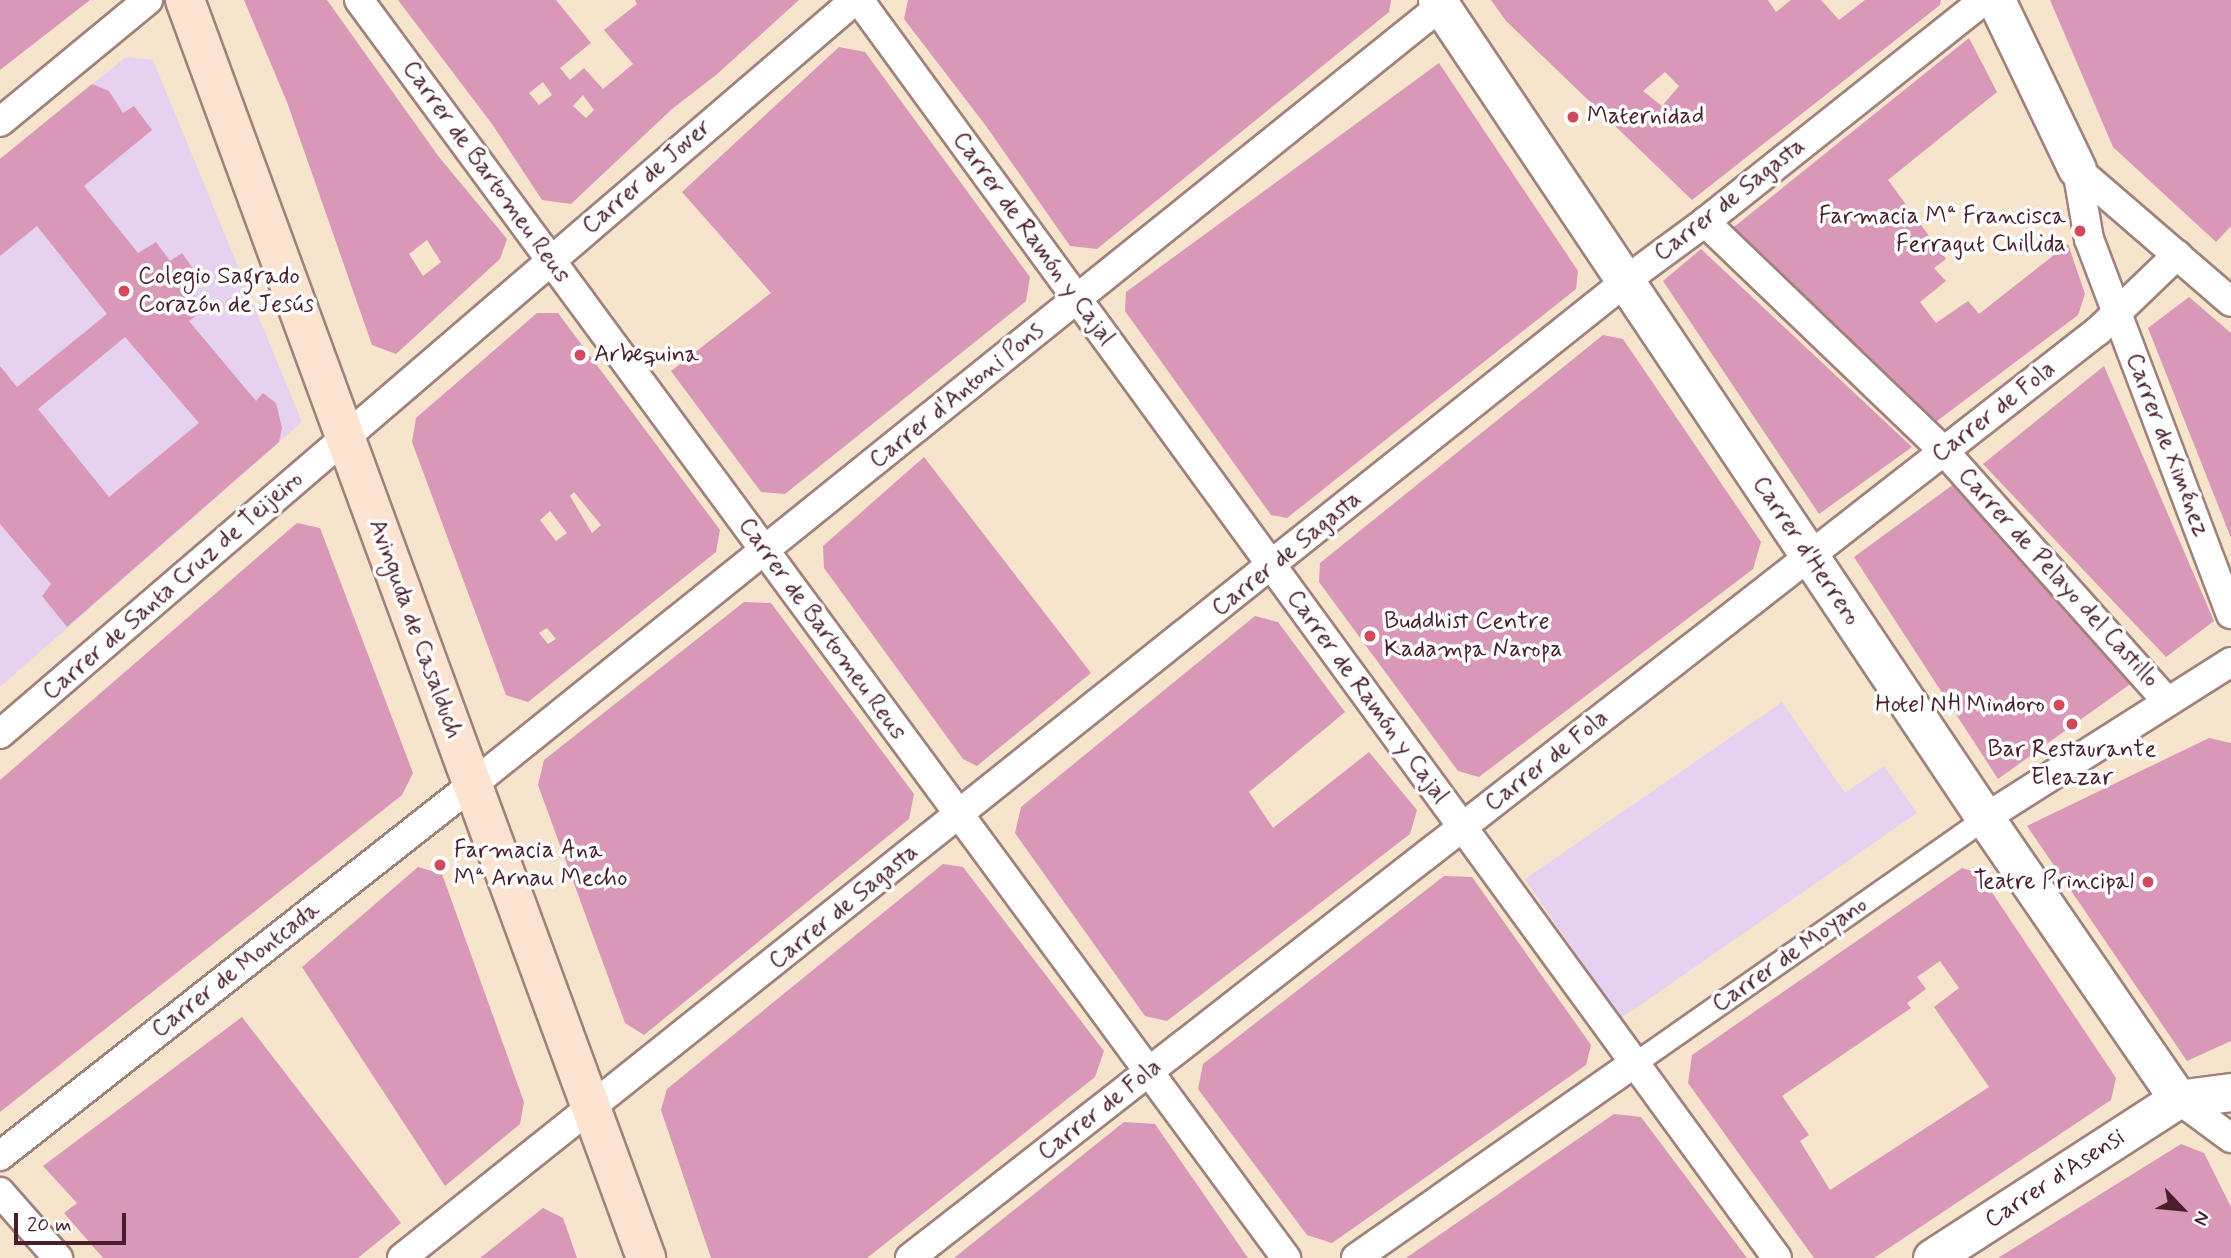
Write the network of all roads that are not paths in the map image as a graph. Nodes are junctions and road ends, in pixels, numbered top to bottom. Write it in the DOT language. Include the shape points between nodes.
graph roads {
  1 [pos="148,0"];
  2 [pos="185,0"];
  3 [pos="359,0"];
  4 [pos="857,0"];
  5 [pos="1984,0"];
  6 [pos="1996,0"];
  7 [pos="1439,3"];
  8 [pos="0,122"];
  9 [pos="2077,169"];
  10 [pos="1704,222"];
  11 [pos="2177,255"];
  12 [pos="551,260"];
  13 [pos="1626,282"];
  14 [pos="1077,299"];
  15 [pos="2231,302"];
  16 [pos="2118,315"];
  17 [pos="345,438"];
  18 [pos="1944,451"];
  19 [pos="765,551"];
  20 [pos="1810,556"];
  21 [pos="1272,566"];
  22 [pos="2231,614"];
  23 [pos="2231,662"];
  24 [pos="2168,702"];
  25 [pos="0,733"];
  26 [pos="472,785"];
  27 [pos="960,816"];
  28 [pos="1985,818"];
  29 [pos="1463,827"];
  30 [pos="1635,1063"];
  31 [pos="1149,1072"];
  32 [pos="2231,1092"];
  33 [pos="2178,1099"];
  34 [pos="591,1109"];
  35 [pos="2231,1139"];
  36 [pos="0,1156"];
  37 [pos="0,1192"];
  38 [pos="58,1258"];
  39 [pos="402,1258"];
  40 [pos="646,1258"];
  41 [pos="910,1258"];
  42 [pos="1286,1258"];
  43 [pos="1356,1258"];
  44 [pos="1777,1258"];
  45 [pos="1932,1258"];
  1 -- 8 [label="street"];
  2 -- 17 [label="main road, Avinguda de Casalduch"];
  3 -- 12 [label="street, Carrer de Bartomeu Reus"];
  4 -- 12 [label="street, Carrer de Jover"];
  4 -- 14 [label="street, Carrer de Ramón y Cajal"];
  5 -- 10 [label="street, Carrer de Sagasta"];
  6 -- 9 [label="street"];
  7 -- 13 [label="street, Carrer d'Herrero"];
  7 -- 14 [label="street, Carrer d'Antoni Pons"];
  9 -- 11 [label="street"];
  9 -- 16 [label="street, Carrer de Ximénez" via="2089,239"];
  10 -- 13 [label="street, Carrer de Sagasta"];
  10 -- 18 [label="street, Carrer de Pelayo del Castillo"];
  11 -- 15 [label="street"];
  11 -- 16 [label="street, Carrer de Fola"];
  12 -- 17 [label="street, Carrer de Jover"];
  12 -- 19 [label="street, Carrer de Bartomeu Reus"];
  13 -- 20 [label="street, Carrer d'Herrero"];
  13 -- 21 [label="street, Carrer de Sagasta"];
  14 -- 19 [label="street, Carrer d'Antoni Pons"];
  14 -- 21 [label="street, Carrer de Ramón y Cajal"];
  16 -- 18 [label="street, Carrer de Fola"];
  16 -- 22 [label="street, Carrer de Ximénez"];
  17 -- 25 [label="street, Carrer de Santa Cruz de Teijeiro"];
  17 -- 26 [label="main road, Avinguda de Casalduch"];
  18 -- 20 [label="street, Carrer de Fola"];
  18 -- 24 [label="street, Carrer de Pelayo del Castillo"];
  19 -- 26 [label="street, Carrer d'Antoni Pons"];
  19 -- 27 [label="street, Carrer de Bartomeu Reus"];
  20 -- 28 [label="street, Carrer d'Herrero"];
  20 -- 29 [label="street, Carrer de Fola"];
  21 -- 27 [label="street, Carrer de Sagasta"];
  21 -- 29 [label="street, Carrer de Ramón y Cajal"];
  23 -- 24 [label="street, Carrer de Moyano"];
  24 -- 28 [label="street, Carrer de Moyano"];
  26 -- 34 [label="main road, Avinguda de Casalduch"];
  26 -- 36 [label="street, Carrer de Montcada"];
  27 -- 31 [label="street, Carrer de Bartomeu Reus"];
  27 -- 34 [label="street, Carrer de Sagasta"];
  28 -- 30 [label="street, Carrer de Moyano"];
  28 -- 33 [label="street, Carrer d'Herrero"];
  29 -- 30 [label="street, Carrer de Ramón y Cajal"];
  29 -- 31 [label="street, Carrer de Fola"];
  30 -- 43 [label="street, Carrer de Moyano"];
  30 -- 44 [label="street, Carrer de Ramón y Cajal"];
  31 -- 41 [label="street, Carrer de Fola"];
  31 -- 42 [label="street, Carrer de Bartomeu Reus"];
  32 -- 33 [label="street"];
  33 -- 35 [label="street"];
  33 -- 45 [label="street, Carrer d'Asensi"];
  34 -- 39 [label="street, Carrer de Sagasta"];
  34 -- 40 [label="main road, Avinguda de Casalduch"];
  37 -- 38 [label="street"];
}
